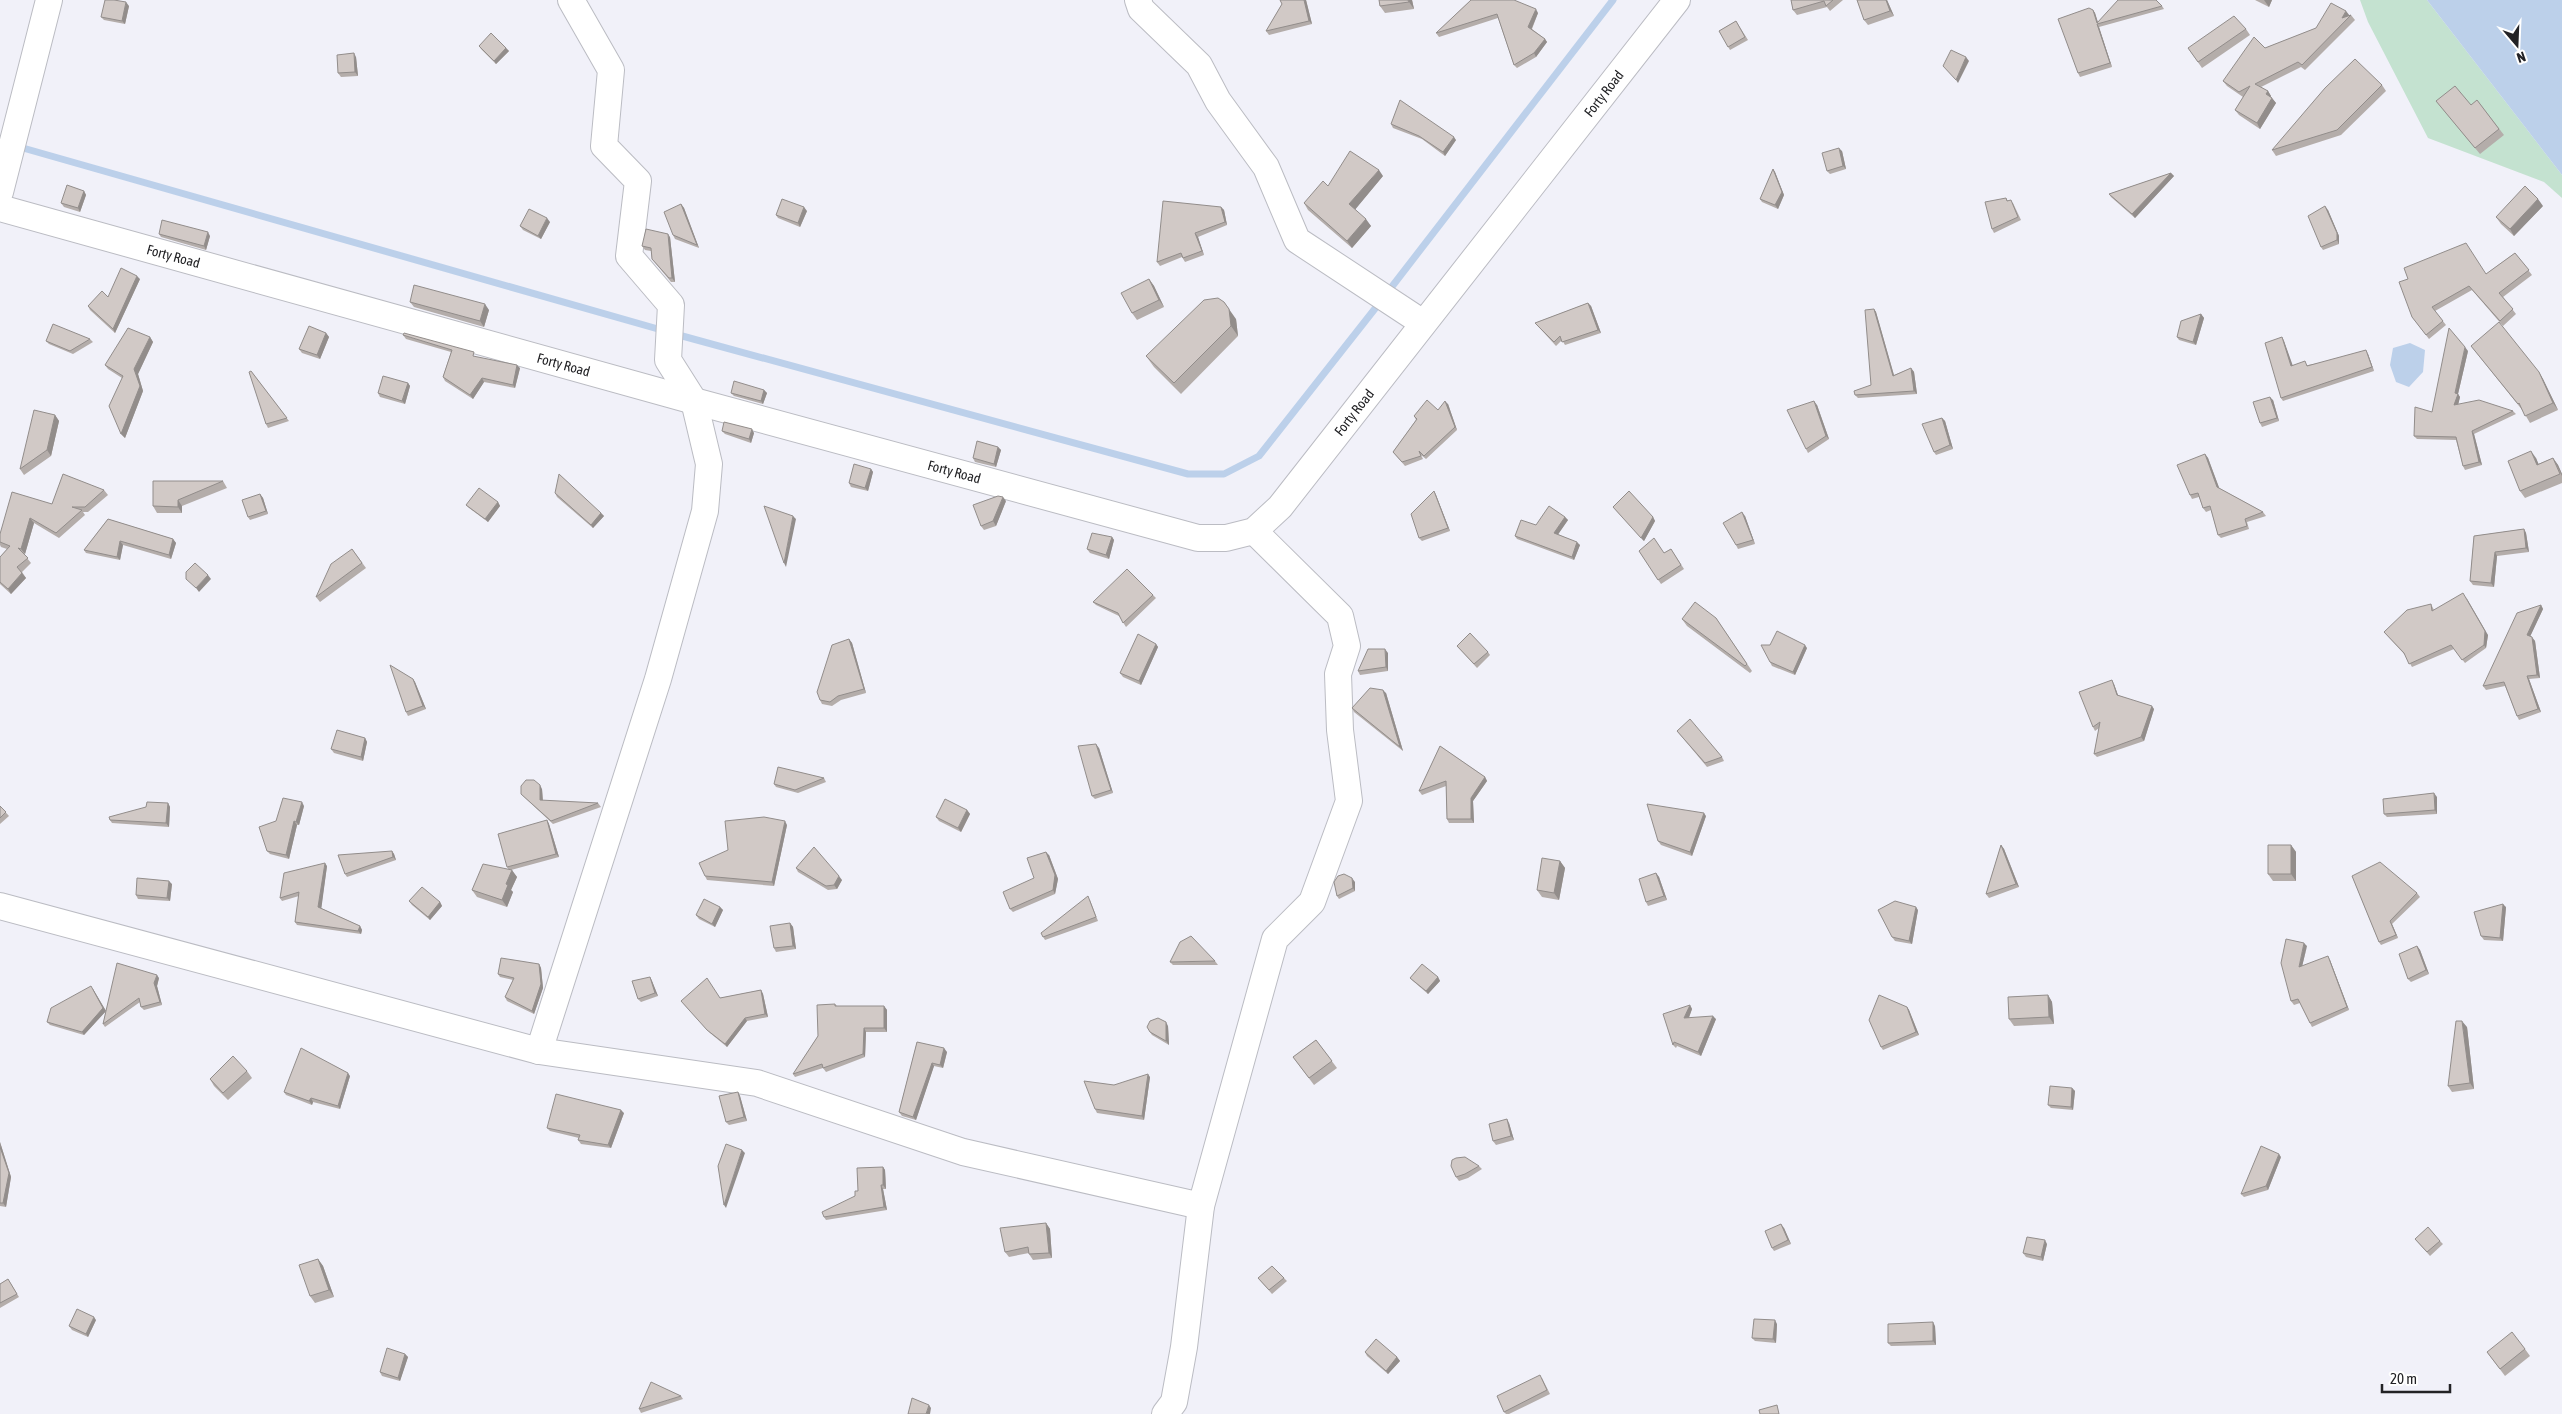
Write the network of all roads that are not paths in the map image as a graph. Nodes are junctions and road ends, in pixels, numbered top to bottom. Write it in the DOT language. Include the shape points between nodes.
graph roads {
  1 [pos="49,0"];
  2 [pos="571,0"];
  3 [pos="1138,0"];
  4 [pos="1677,0"];
  5 [pos="0,192"];
  6 [pos="0,208"];
  7 [pos="1423,323"];
  8 [pos="694,401"];
  9 [pos="1254,531"];
  10 [pos="0,906"];
  11 [pos="539,1051"];
  12 [pos="1201,1206"];
  13 [pos="1165,1414"];
  1 -- 5 [label="street"];
  2 -- 8 [label="street" via="610,70 604,146 638,181 629,256 671,305 668,360"];
  3 -- 7 [label="street" via="1142,9 1199,65 1218,101 1266,167 1297,240"];
  4 -- 7 [label="street, Forty Road"];
  6 -- 8 [label="street, Forty Road"];
  7 -- 9 [label="street, Forty Road" via="1280,507"];
  8 -- 9 [label="street, Forty Road" via="1198,538 1226,538"];
  8 -- 11 [label="street" via="709,464 705,511 658,678"];
  9 -- 12 [label="street" via="1340,616 1347,646 1338,674 1340,730 1349,801 1312,902 1275,939"];
  10 -- 11 [label="street"];
  11 -- 12 [label="street" via="757,1083 964,1152"];
  12 -- 13 [label="street" via="1174,1402"];
}
